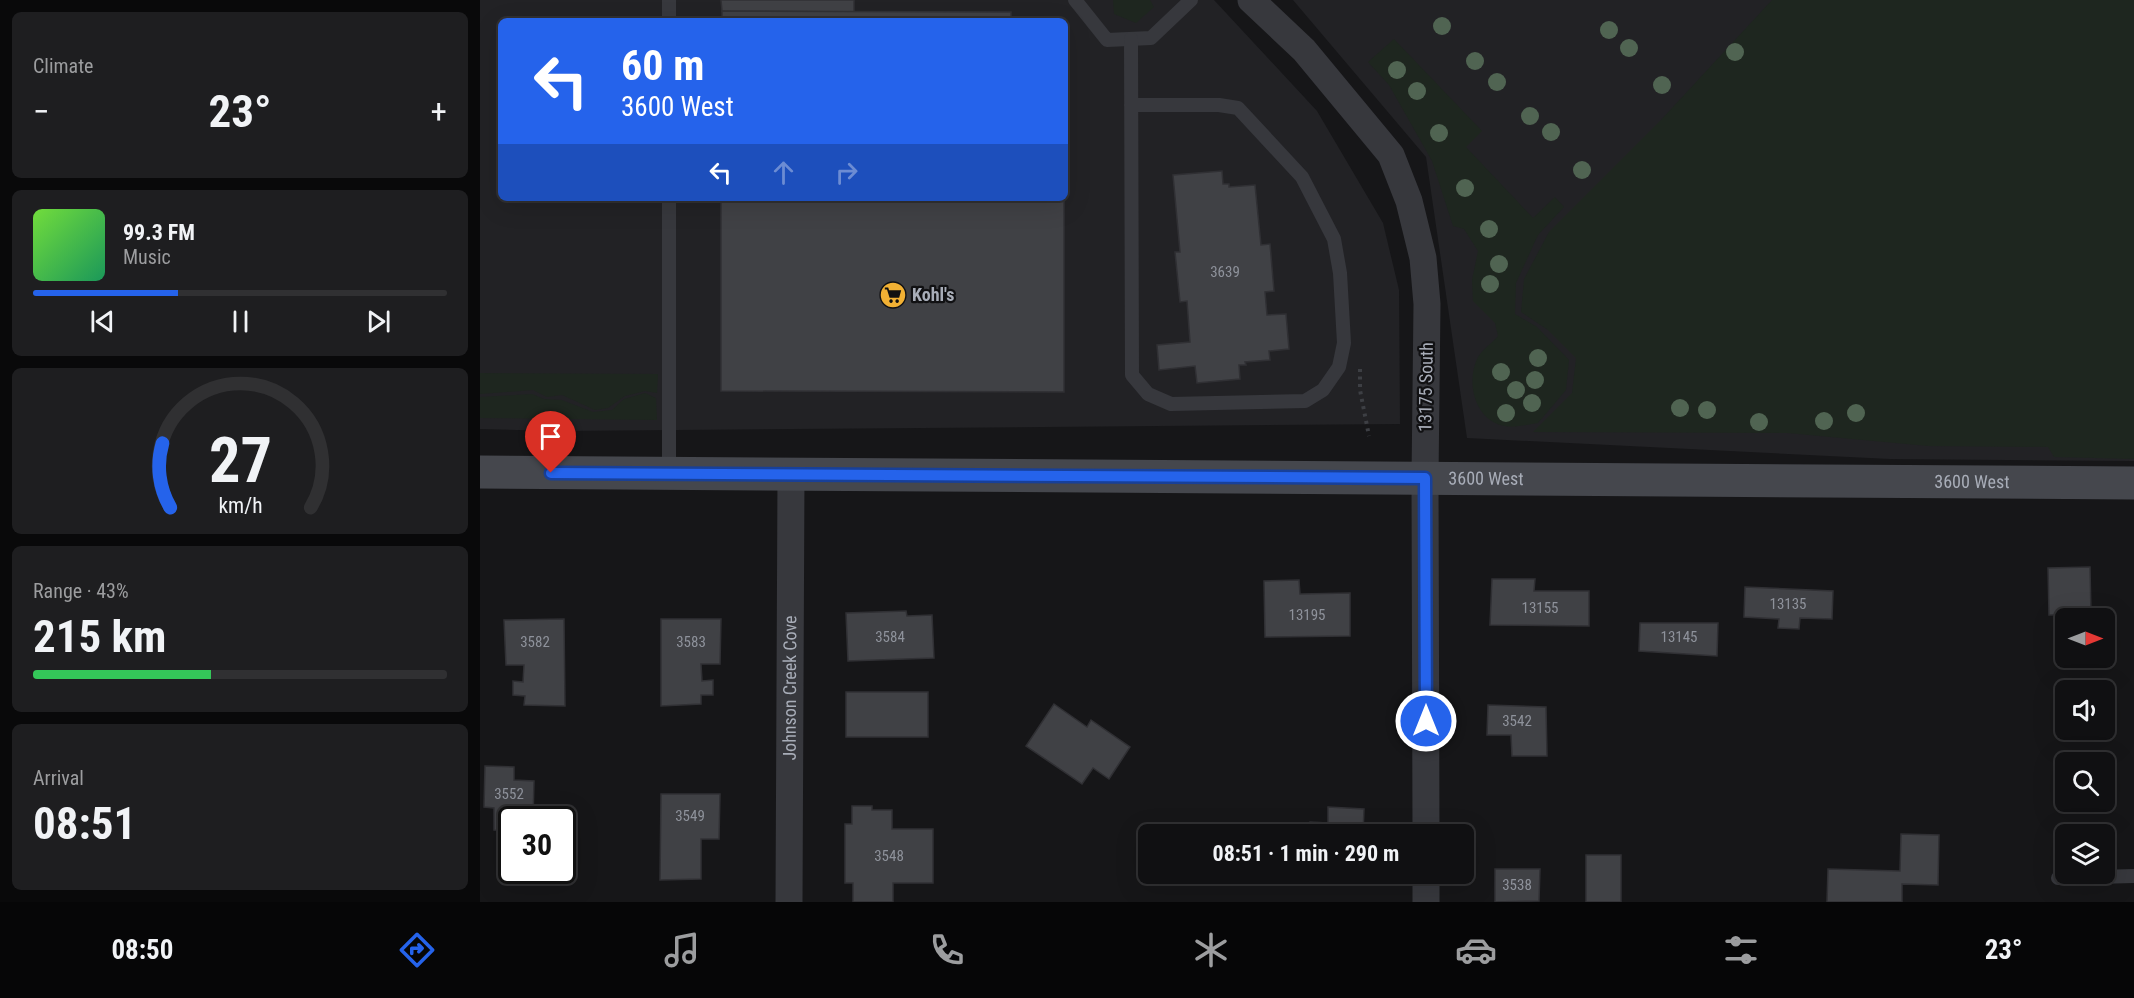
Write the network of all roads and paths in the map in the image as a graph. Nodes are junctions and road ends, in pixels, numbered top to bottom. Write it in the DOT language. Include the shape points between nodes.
graph roads {
  1 [pos="669,0"];
  2 [pos="1075,0"];
  3 [pos="1191,0"];
  4 [pos="1251,0"];
  5 [pos="669,18"];
  6 [pos="1131,39"];
  7 [pos="1131,105"];
  8 [pos="669,201"];
  9 [pos="1360,362"];
  10 [pos="1369,436"];
  11 [pos="480,472"];
  12 [pos="669,474"];
  13 [pos="791,474"];
  14 [pos="1425,478"];
  15 [pos="2134,483"];
  16 [pos="1426,824"];
  17 [pos="2115,876"];
  18 [pos="2134,876"];
  19 [pos="1426,884"];
  20 [pos="789,902"];
  21 [pos="1426,902"];
  1 -- 5 [label="lane"];
  2 -- 6 [label="lane" via="1107,40"];
  3 -- 6 [label="lane" via="1151,38"];
  4 -- 14 [label="street, 13175 South" via="1304,50 1391,155 1409,201 1423,258 1427,304"];
  6 -- 7 [label="lane"];
  7 -- 7 [label="lane" via="1132,375 1148,394 1171,404 1305,401 1323,390 1339,367 1344,343 1340,273 1334,239 1302,177 1238,108"];
  8 -- 12 [label="lane"];
  9 -- 10 [label="path" via="1360,390"];
  11 -- 12 [label="main road, 3600 West"];
  12 -- 13 [label="main road, 3600 West"];
  13 -- 14 [label="main road, 3600 West"];
  13 -- 20 [label="street, Johnson Creek Cove"];
  14 -- 15 [label="main road, 3600 West"];
  14 -- 16 [label="street, 13175 South"];
  17 -- 18 [label="lane"];
  19 -- 21 [label="street"];
}
